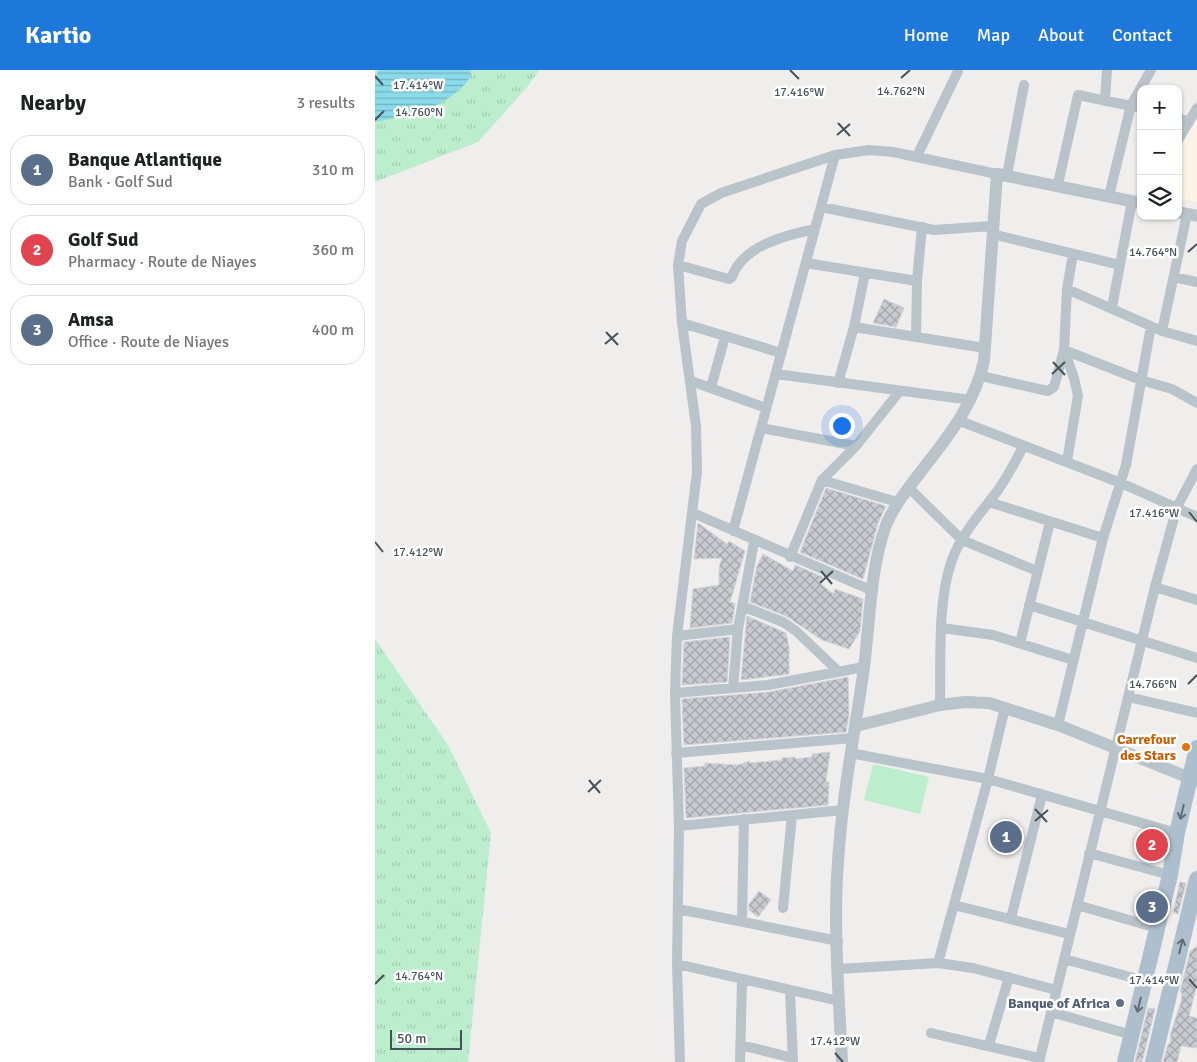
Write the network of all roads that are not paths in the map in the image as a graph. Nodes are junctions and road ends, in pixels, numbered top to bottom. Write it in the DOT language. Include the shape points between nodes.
graph roads {
  1 [pos="1107,70"];
  2 [pos="1151,70"];
  3 [pos="958,71"];
  4 [pos="1024,85"];
  5 [pos="1105,99"];
  6 [pos="1136,106"];
  7 [pos="1197,108"];
  8 [pos="1182,119"];
  9 [pos="1189,122"];
  10 [pos="1182,133"];
  11 [pos="835,155"];
  12 [pos="917,156"];
  13 [pos="1002,174"];
  14 [pos="1058,184"];
  15 [pos="1109,196"];
  16 [pos="1136,202"];
  17 [pos="821,207"];
  18 [pos="1187,214"];
  19 [pos="923,227"];
  20 [pos="815,230"];
  21 [pos="992,230"];
  22 [pos="1073,254"];
  23 [pos="806,263"];
  24 [pos="678,265"];
  25 [pos="1120,265"];
  26 [pos="865,273"];
  27 [pos="1174,277"];
  28 [pos="917,281"];
  29 [pos="1197,282"];
  30 [pos="1067,289"];
  31 [pos="1112,307"];
  32 [pos="682,323"];
  33 [pos="1151,326"];
  34 [pos="854,327"];
  35 [pos="1162,331"];
  36 [pos="916,336"];
  37 [pos="725,337"];
  38 [pos="1197,341"];
  39 [pos="985,348"];
  40 [pos="1064,350"];
  41 [pos="781,353"];
  42 [pos="776,374"];
  43 [pos="981,376"];
  44 [pos="1141,380"];
  45 [pos="691,381"];
  46 [pos="838,383"];
  47 [pos="711,387"];
  48 [pos="899,392"];
  49 [pos="971,400"];
  50 [pos="1197,403"];
  51 [pos="766,408"];
  52 [pos="960,421"];
  53 [pos="761,428"];
  54 [pos="856,446"];
  55 [pos="1023,446"];
  56 [pos="1067,461"];
  57 [pos="1197,469"];
  58 [pos="822,480"];
  59 [pos="1121,482"];
  60 [pos="909,488"];
  61 [pos="897,502"];
  62 [pos="989,502"];
  63 [pos="1177,507"];
  64 [pos="693,513"];
  65 [pos="1197,518"];
  66 [pos="1050,522"];
  67 [pos="733,531"];
  68 [pos="1103,538"];
  69 [pos="962,540"];
  70 [pos="754,542"];
  71 [pos="790,557"];
  72 [pos="1037,571"];
  73 [pos="1155,587"];
  74 [pos="873,592"];
  75 [pos="1197,600"];
  76 [pos="1029,605"];
  77 [pos="742,606"];
  78 [pos="1083,622"];
  79 [pos="942,628"];
  80 [pos="737,629"];
  81 [pos="677,636"];
  82 [pos="1142,642"];
  83 [pos="1020,643"];
  84 [pos="1197,658"];
  85 [pos="1073,660"];
  86 [pos="864,667"];
  87 [pos="838,671"];
  88 [pos="733,688"];
  89 [pos="675,694"];
  90 [pos="1128,697"];
  91 [pos="940,705"];
  92 [pos="1005,707"];
  93 [pos="1197,713"];
  94 [pos="1057,724"];
  95 [pos="854,732"];
  96 [pos="1115,748"];
  97 [pos="1197,748"];
  98 [pos="677,753"];
  99 [pos="850,753"];
  100 [pos="988,779"];
  101 [pos="1193,779"];
  102 [pos="1042,794"];
  103 [pos="843,810"];
  104 [pos="1100,813"];
  105 [pos="792,815"];
  106 [pos="744,819"];
  107 [pos="679,826"];
  108 [pos="1177,833"];
  109 [pos="1089,853"];
  110 [pos="1170,875"];
  111 [pos="1197,879"];
  112 [pos="954,905"];
  113 [pos="1077,905"];
  114 [pos="678,908"];
  115 [pos="783,908"];
  116 [pos="1011,918"];
  117 [pos="742,920"];
  118 [pos="1157,928"];
  119 [pos="1069,934"];
  120 [pos="838,941"];
  121 [pos="1064,959"];
  122 [pos="938,963"];
  123 [pos="677,964"];
  124 [pos="839,970"];
  125 [pos="1009,977"];
  126 [pos="742,980"];
  127 [pos="1145,981"];
  128 [pos="1056,990"];
  129 [pos="790,991"];
  130 [pos="839,1001"];
  131 [pos="1051,1012"];
  132 [pos="931,1033"];
  133 [pos="1132,1035"];
  134 [pos="741,1045"];
  135 [pos="989,1045"];
  136 [pos="793,1060"];
  137 [pos="1039,1060"];
  138 [pos="680,1062"];
  139 [pos="740,1062"];
  140 [pos="842,1062"];
  141 [pos="1125,1062"];
  142 [pos="1153,1062"];
  1 -- 5 [label="street"];
  2 -- 6 [label="street"];
  3 -- 12 [label="street"];
  4 -- 13 [label="street"];
  5 -- 6 [label="street"];
  5 -- 14 [label="street" via="1078,96"];
  6 -- 15 [label="street"];
  7 -- 9 [label="street"];
  8 -- 9 [label="street"];
  9 -- 10 [label="street"];
  11 -- 12 [label="street" via="869,150"];
  11 -- 17 [label="street"];
  11 -- 24 [label="street" via="760,178 701,204 682,241"];
  12 -- 13 [label="street"];
  13 -- 14 [label="street"];
  13 -- 21 [label="street"];
  14 -- 15 [label="street"];
  15 -- 16 [label="street"];
  16 -- 25 [label="street"];
  17 -- 19 [label="street"];
  17 -- 20 [label="street"];
  18 -- 27 [label="street"];
  19 -- 21 [label="street"];
  19 -- 28 [label="street"];
  20 -- 23 [label="street"];
  20 -- 24 [label="street" via="794,234 749,254 729,278"];
  21 -- 22 [label="street"];
  21 -- 39 [label="street"];
  22 -- 25 [label="street"];
  22 -- 30 [label="street"];
  23 -- 26 [label="street"];
  23 -- 41 [label="street"];
  24 -- 32 [label="street"];
  25 -- 31 [label="street"];
  26 -- 28 [label="street"];
  26 -- 34 [label="street"];
  27 -- 29 [label="street"];
  27 -- 35 [label="street"];
  28 -- 36 [label="street"];
  30 -- 31 [label="street"];
  30 -- 40 [label="street"];
  31 -- 33 [label="street"];
  32 -- 37 [label="street"];
  32 -- 45 [label="street"];
  33 -- 35 [label="street"];
  33 -- 44 [label="street"];
  34 -- 36 [label="street"];
  34 -- 46 [label="street"];
  35 -- 38 [label="street"];
  36 -- 39 [label="street"];
  37 -- 41 [label="street"];
  37 -- 47 [label="street"];
  39 -- 43 [label="street"];
  40 -- 43 [label="street" via="1051,390"];
  40 -- 44 [label="street"];
  40 -- 56 [label="street" via="1078,396"];
  41 -- 42 [label="street"];
  42 -- 46 [label="street"];
  42 -- 51 [label="street"];
  43 -- 49 [label="street"];
  44 -- 50 [label="street" via="1172,389"];
  44 -- 59 [label="street"];
  45 -- 47 [label="street"];
  45 -- 64 [label="street" via="697,472"];
  46 -- 48 [label="street"];
  47 -- 51 [label="street"];
  48 -- 49 [label="street"];
  48 -- 54 [label="street"];
  49 -- 52 [label="street"];
  51 -- 53 [label="street"];
  52 -- 55 [label="street"];
  52 -- 60 [label="street"];
  53 -- 54 [label="street"];
  53 -- 67 [label="street"];
  54 -- 58 [label="street"];
  55 -- 56 [label="street"];
  55 -- 62 [label="street"];
  56 -- 59 [label="street"];
  57 -- 63 [label="street"];
  58 -- 61 [label="street"];
  58 -- 71 [label="street"];
  59 -- 63 [label="street"];
  59 -- 68 [label="street"];
  60 -- 61 [label="street"];
  60 -- 69 [label="street"];
  61 -- 74 [label="street" via="886,526"];
  62 -- 66 [label="street"];
  62 -- 69 [label="street"];
  63 -- 65 [label="street"];
  63 -- 73 [label="street"];
  64 -- 67 [label="street"];
  64 -- 81 [label="street"];
  66 -- 68 [label="street"];
  66 -- 72 [label="street"];
  67 -- 70 [label="street"];
  68 -- 78 [label="street"];
  69 -- 72 [label="street"];
  69 -- 79 [label="street" via="946,582"];
  70 -- 71 [label="street"];
  70 -- 77 [label="street"];
  71 -- 74 [label="street"];
  72 -- 76 [label="street"];
  73 -- 75 [label="street"];
  73 -- 82 [label="street"];
  74 -- 86 [label="street"];
  76 -- 78 [label="street"];
  76 -- 83 [label="street"];
  77 -- 80 [label="street"];
  77 -- 87 [label="street" via="783,622"];
  78 -- 82 [label="street"];
  78 -- 85 [label="street"];
  79 -- 83 [label="street" via="993,635"];
  79 -- 91 [label="street"];
  80 -- 81 [label="street"];
  80 -- 88 [label="street"];
  81 -- 89 [label="street"];
  82 -- 84 [label="street"];
  82 -- 90 [label="street"];
  83 -- 85 [label="street"];
  85 -- 94 [label="street"];
  86 -- 87 [label="street"];
  86 -- 95 [label="street"];
  87 -- 88 [label="street" via="768,686"];
  88 -- 89 [label="street"];
  89 -- 98 [label="street"];
  90 -- 93 [label="street"];
  90 -- 96 [label="street"];
  91 -- 92 [label="street" via="965,702"];
  91 -- 95 [label="street"];
  92 -- 94 [label="street"];
  92 -- 100 [label="street"];
  94 -- 96 [label="street"];
  95 -- 98 [label="street"];
  95 -- 99 [label="street"];
  96 -- 101 [label="street"];
  96 -- 104 [label="street"];
  97 -- 101 [label="main road"];
  98 -- 107 [label="street"];
  99 -- 100 [label="street"];
  99 -- 103 [label="street"];
  100 -- 102 [label="street"];
  100 -- 112 [label="street"];
  101 -- 108 [label="main road, one-way"];
  102 -- 104 [label="street"];
  102 -- 116 [label="street"];
  103 -- 105 [label="street"];
  103 -- 120 [label="street" via="838,862"];
  104 -- 108 [label="street"];
  104 -- 109 [label="street"];
  105 -- 106 [label="street"];
  105 -- 115 [label="street"];
  106 -- 107 [label="street"];
  106 -- 117 [label="street"];
  107 -- 114 [label="street"];
  108 -- 110 [label="main road"];
  109 -- 110 [label="street"];
  109 -- 113 [label="street"];
  110 -- 118 [label="main road"];
  142 -- 111 [label="main road, one-way"];
  112 -- 116 [label="street"];
  112 -- 122 [label="street"];
  113 -- 118 [label="street"];
  113 -- 119 [label="street"];
  114 -- 117 [label="street"];
  114 -- 123 [label="street"];
  116 -- 119 [label="street"];
  117 -- 120 [label="street"];
  118 -- 127 [label="main road"];
  119 -- 121 [label="street"];
  120 -- 124 [label="street"];
  121 -- 127 [label="street"];
  121 -- 128 [label="street"];
  122 -- 124 [label="street"];
  122 -- 125 [label="street"];
  123 -- 126 [label="street"];
  123 -- 138 [label="street"];
  124 -- 130 [label="street"];
  125 -- 128 [label="street"];
  125 -- 135 [label="street"];
  126 -- 129 [label="street"];
  126 -- 134 [label="street"];
  127 -- 133 [label="main road, one-way"];
  128 -- 131 [label="street"];
  129 -- 130 [label="street"];
  129 -- 136 [label="street"];
  130 -- 140 [label="street"];
  131 -- 133 [label="street"];
  131 -- 137 [label="street"];
  132 -- 135 [label="street"];
  133 -- 141 [label="main road"];
  134 -- 136 [label="street"];
  134 -- 139 [label="street"];
  135 -- 137 [label="street"];
}
